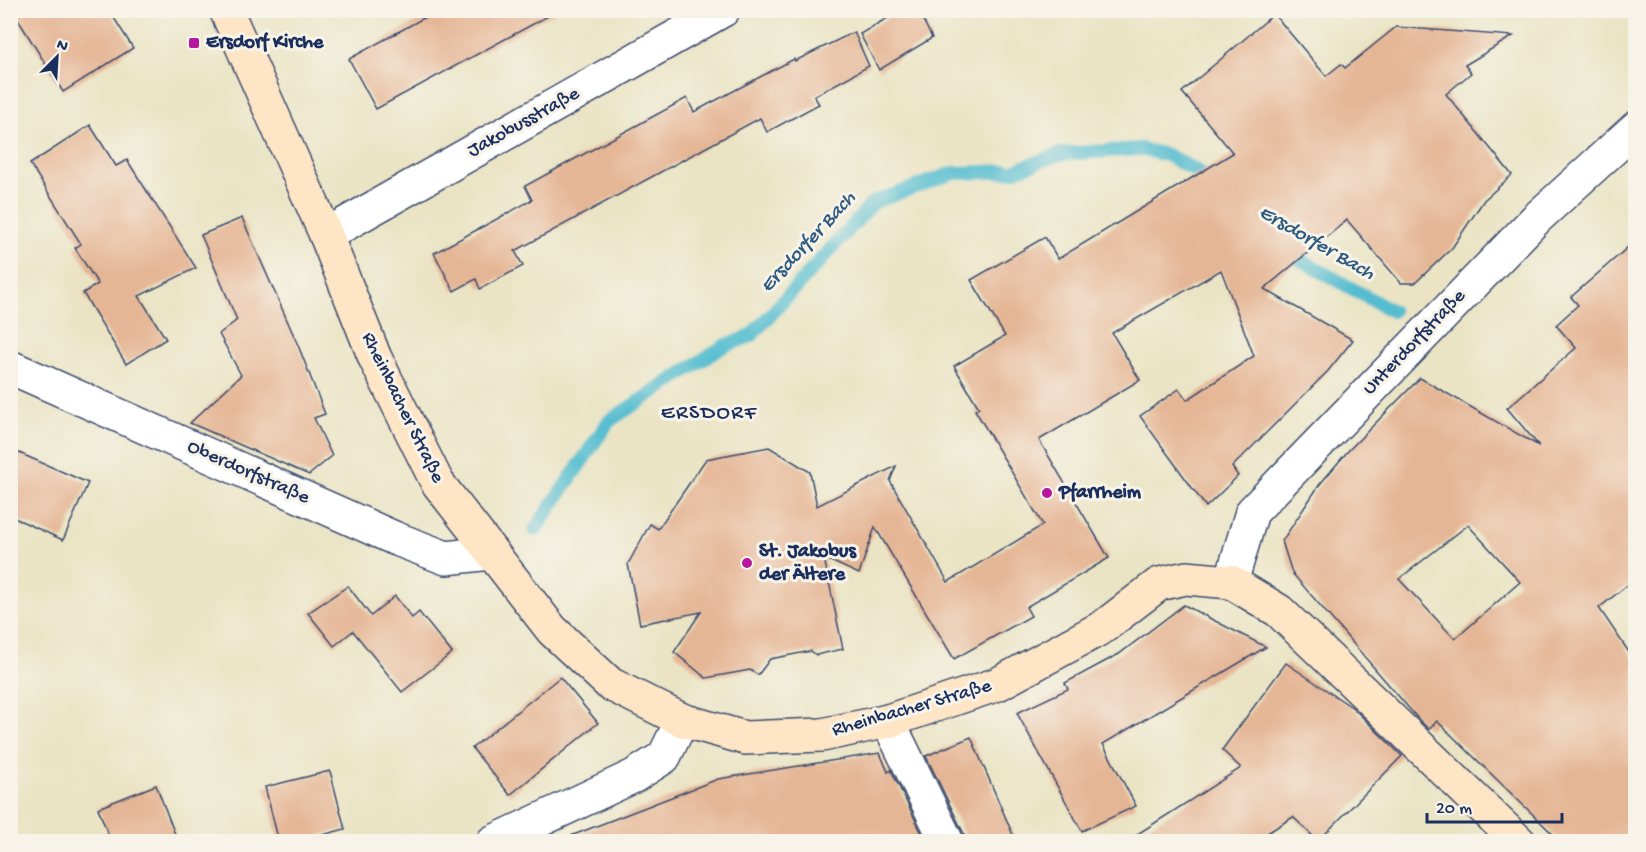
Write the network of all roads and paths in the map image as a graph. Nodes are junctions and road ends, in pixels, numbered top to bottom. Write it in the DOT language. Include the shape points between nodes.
graph roads {
  1 [pos="226,10"];
  2 [pos="723,10"];
  3 [pos="1635,128"];
  4 [pos="326,235"];
  5 [pos="10,367"];
  6 [pos="490,553"];
  7 [pos="1231,582"];
  8 [pos="682,720"];
  9 [pos="888,721"];
  10 [pos="493,842"];
  11 [pos="947,842"];
  12 [pos="1519,842"];
  1 -- 4 [label="main road, Rheinbacher Straße"];
  2 -- 4 [label="street, Jakobusstraße"];
  3 -- 7 [label="street, Unterdorfstraße" via="1537,218 1252,512"];
  4 -- 6 [label="main road, Rheinbacher Straße" via="375,358 437,482"];
  5 -- 6 [label="street, Oberdorfstraße" via="394,538 446,558"];
  6 -- 8 [label="main road, Rheinbacher Straße" via="552,630 610,684"];
  7 -- 9 [label="main road, Rheinbacher Straße" via="1186,578 1159,584 1103,627 998,684"];
  7 -- 12 [label="main road, Rheinbacher Straße" via="1279,611"];
  8 -- 9 [label="main road, Rheinbacher Straße" via="745,738 822,735"];
  8 -- 10 [label="street" via="664,757 634,776"];
  9 -- 11 [label="street"];
}
